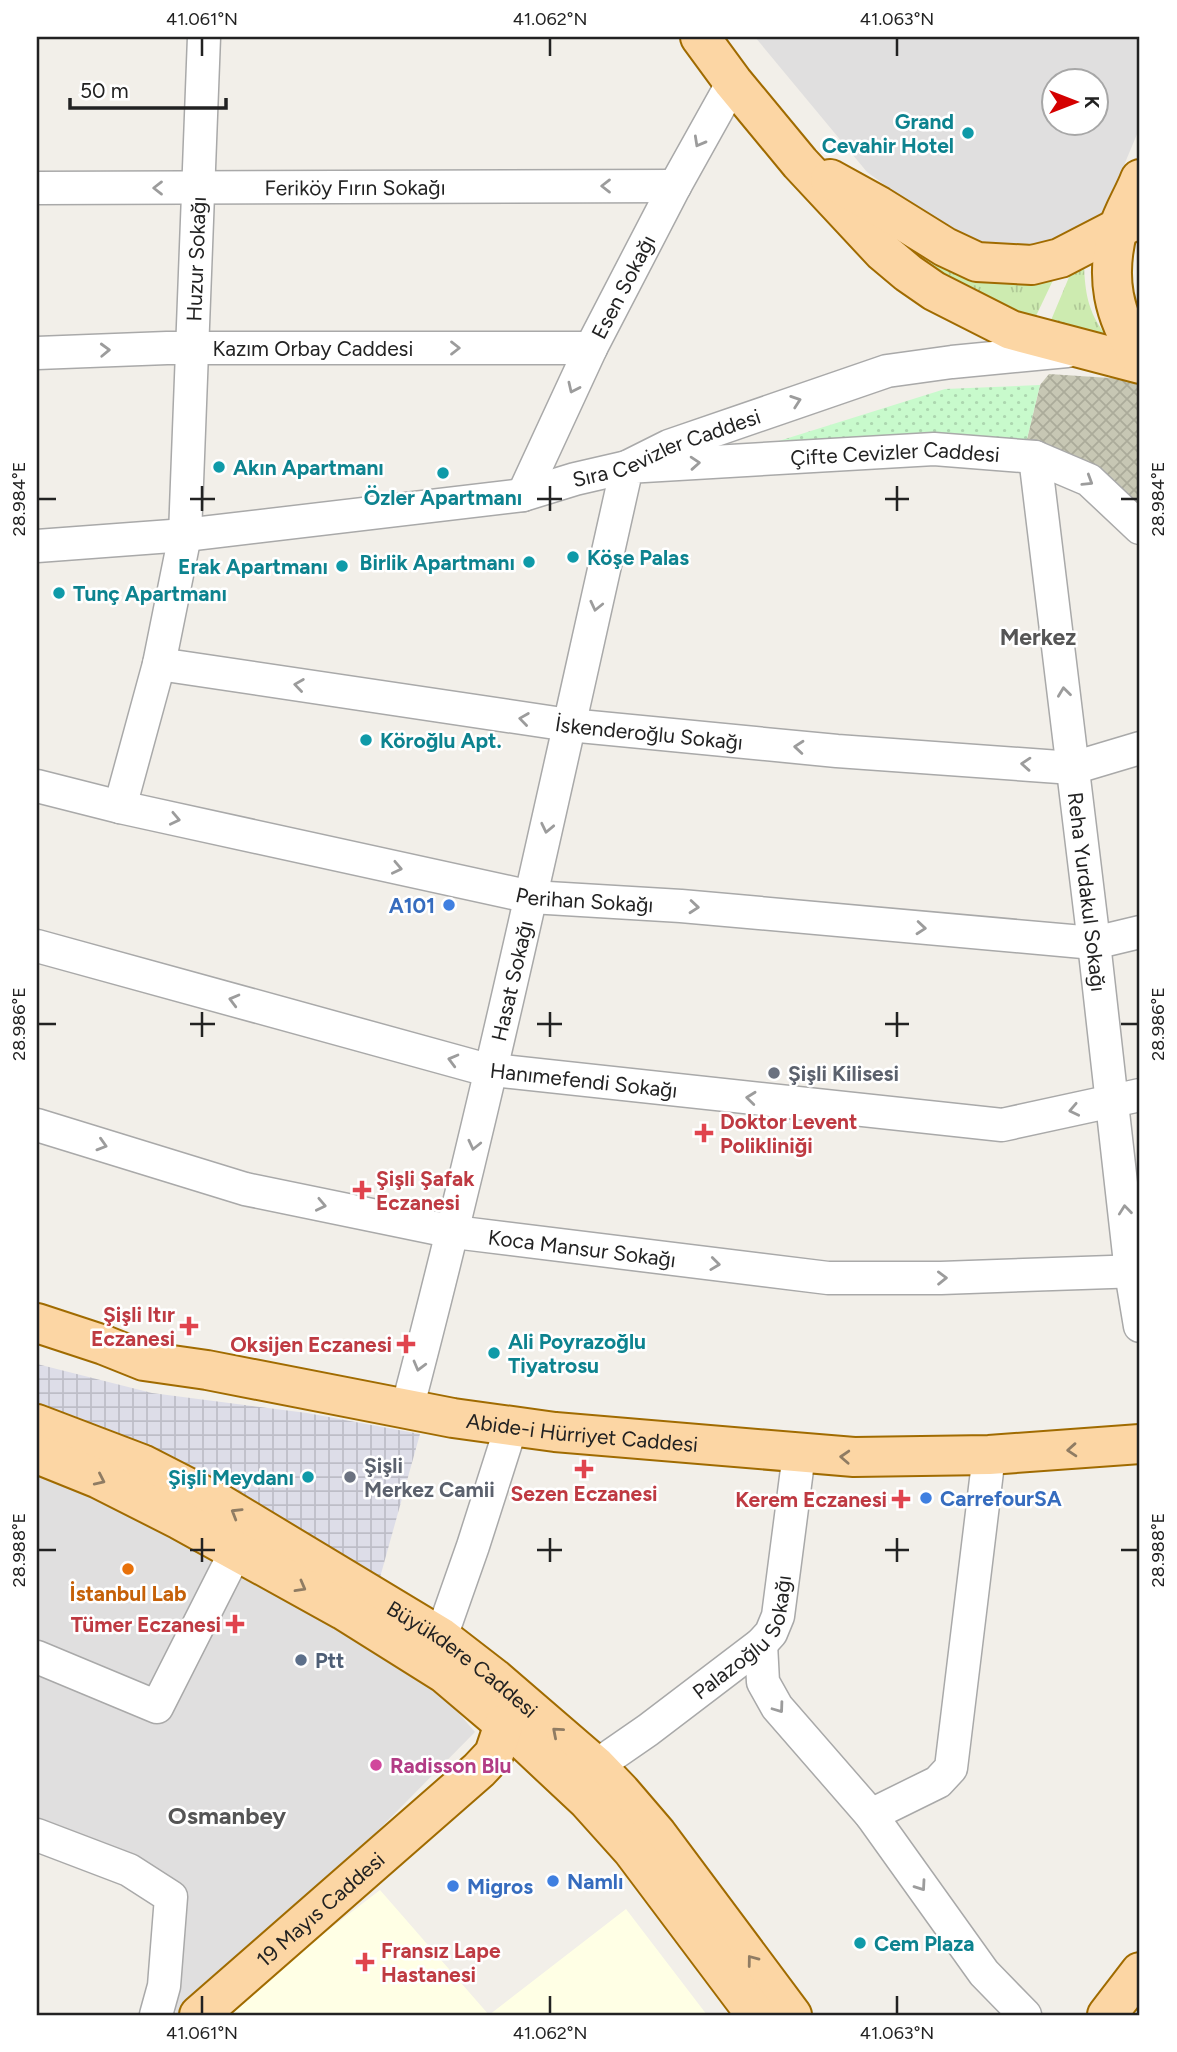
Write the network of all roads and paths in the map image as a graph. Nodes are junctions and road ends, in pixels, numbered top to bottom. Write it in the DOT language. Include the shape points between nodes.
graph roads {
  1 [pos="204,37"];
  2 [pos="701,37"];
  3 [pos="733,82"];
  4 [pos="800,163"];
  5 [pos="1140,179"];
  6 [pos="674,186"];
  7 [pos="37,188"];
  8 [pos="199,188"];
  9 [pos="1129,223"];
  10 [pos="591,348"];
  11 [pos="192,349"];
  12 [pos="1083,350"];
  13 [pos="37,353"];
  14 [pos="1140,357"];
  15 [pos="1140,364"];
  16 [pos="1035,457"];
  17 [pos="627,467"];
  18 [pos="523,495"];
  19 [pos="1140,528"];
  20 [pos="185,535"];
  21 [pos="37,546"];
  22 [pos="159,664"];
  23 [pos="569,725"];
  24 [pos="1140,748"];
  25 [pos="1073,768"];
  26 [pos="37,786"];
  27 [pos="120,807"];
  28 [pos="531,897"];
  29 [pos="1140,932"];
  30 [pos="1094,943"];
  31 [pos="37,946"];
  32 [pos="492,1070"];
  33 [pos="1126,1098"];
  34 [pos="37,1125"];
  35 [pos="454,1232"];
  36 [pos="1136,1271"];
  37 [pos="37,1323"];
  38 [pos="1140,1326"];
  39 [pos="37,1344"];
  40 [pos="144,1361"];
  41 [pos="407,1409"];
  42 [pos="37,1424"];
  43 [pos="511,1427"];
  44 [pos="1140,1444"];
  45 [pos="37,1454"];
  46 [pos="799,1454"];
  47 [pos="989,1455"];
  48 [pos="236,1551"];
  49 [pos="441,1637"];
  50 [pos="761,1644"];
  51 [pos="40,1668"];
  52 [pos="504,1724"];
  53 [pos="580,1772"];
  54 [pos="443,1804"];
  55 [pos="871,1815"];
  56 [pos="37,1835"];
  57 [pos="1140,1972"];
  58 [pos="156,2015"];
  59 [pos="199,2015"];
  60 [pos="756,2015"];
  61 [pos="792,2015"];
  62 [pos="1025,2015"];
  63 [pos="1107,2015"];
  1 -- 8 [label="street, Huzur Sokağı"];
  2 -- 3 [label="main road"];
  3 -- 4 [label="main road"];
  3 -- 6 [label="street, Esen Sokağı, one-way"];
  4 -- 9 [label="main road" via="977,262 1032,265 1060,258"];
  4 -- 12 [label="main road" via="883,252 934,291 1011,330"];
  5 -- 9 [label="main road"];
  6 -- 8 [label="street, Feriköy Fırın Sokağı, one-way"];
  6 -- 10 [label="street, Esen Sokağı"];
  8 -- 7 [label="street, Feriköy Fırın Sokağı, one-way"];
  8 -- 11 [label="street, Huzur Sokağı"];
  9 -- 14 [label="main road" via="1111,292"];
  11 -- 10 [label="street, Kazım Orbay Caddesi, one-way"];
  10 -- 18 [label="street, Esen Sokağı, one-way"];
  13 -- 11 [label="street, Kazım Orbay Caddesi, one-way"];
  11 -- 20 [label="street, Huzur Sokağı"];
  12 -- 15 [label="main road"];
  17 -- 12 [label="street, Sıra Cevizler Caddesi, one-way" via="669,446 887,371"];
  17 -- 16 [label="street, Çifte Cevizler Caddesi, one-way" via="934,449"];
  16 -- 19 [label="street, Çifte Cevizler Caddesi, one-way" via="1090,480"];
  25 -- 16 [label="street, Reha Yurdakul Sokağı, one-way"];
  17 -- 18 [label="street, Sıra Cevizler Caddesi"];
  17 -- 23 [label="street, Hasat Sokağı, one-way"];
  18 -- 20 [label="street, Sıra Cevizler Caddesi"];
  20 -- 21 [label="street, Sıra Cevizler Caddesi"];
  20 -- 22 [label="street, Huzur Sokağı"];
  23 -- 22 [label="street, İskenderoğlu Sokağı, one-way"];
  22 -- 27 [label="street, Huzur Sokağı"];
  25 -- 23 [label="street, İskenderoğlu Sokağı, one-way"];
  23 -- 28 [label="street, Hasat Sokağı, one-way"];
  24 -- 25 [label="street, İskenderoğlu Sokağı"];
  25 -- 30 [label="street, Reha Yurdakul Sokağı"];
  26 -- 27 [label="street, Perihan Sokağı"];
  27 -- 28 [label="street, Perihan Sokağı, one-way"];
  28 -- 30 [label="street, Perihan Sokağı, one-way"];
  28 -- 32 [label="street, Hasat Sokağı"];
  29 -- 30 [label="street, Perihan Sokağı"];
  30 -- 33 [label="street, Reha Yurdakul Sokağı"];
  32 -- 31 [label="street, Hanımefendi Sokağı, one-way"];
  33 -- 32 [label="street, Hanımefendi Sokağı, one-way" via="1002,1125"];
  32 -- 35 [label="street, Hasat Sokağı, one-way"];
  36 -- 33 [label="street, Reha Yurdakul Sokağı, one-way"];
  34 -- 35 [label="street, Koca Mansur Sokağı, one-way" via="245,1189"];
  35 -- 36 [label="street, Koca Mansur Sokağı, one-way" via="828,1278"];
  35 -- 41 [label="street, Hasat Sokağı, one-way"];
  36 -- 38 [label="street, Reha Yurdakul Sokağı"];
  37 -- 40 [label="main road, Abide-i Hürriyet Caddesi"];
  39 -- 40 [label="main road"];
  40 -- 41 [label="main road, Abide-i Hürriyet Caddesi"];
  41 -- 43 [label="main road, Abide-i Hürriyet Caddesi"];
  49 -- 42 [label="main road, Büyükdere Caddesi, one-way" via="179,1482"];
  43 -- 46 [label="main road, Abide-i Hürriyet Caddesi"];
  43 -- 49 [label="street"];
  44 -- 47 [label="main road, Abide-i Hürriyet Caddesi, one-way"];
  45 -- 48 [label="main road, Büyükdere Caddesi, one-way" via="99,1479"];
  47 -- 46 [label="main road, Abide-i Hürriyet Caddesi, one-way"];
  46 -- 50 [label="street, Palazoğlu Sokağı" via="778,1616"];
  47 -- 55 [label="street" via="951,1768 938,1782"];
  48 -- 51 [label="street" via="158,1707"];
  48 -- 52 [label="main road, Büyükdere Caddesi, one-way" via="425,1660"];
  53 -- 49 [label="main road, Büyükdere Caddesi, one-way" via="520,1699"];
  50 -- 53 [label="street, Palazoğlu Sokağı" via="648,1730"];
  50 -- 55 [label="street, one-way" via="763,1682 777,1707"];
  52 -- 53 [label="main road, Büyükdere Caddesi"];
  52 -- 54 [label="main road, 19 Mayıs Caddesi" via="494,1754"];
  53 -- 54 [label="main road, 19 Mayıs Caddesi" via="519,1773"];
  53 -- 60 [label="main road, Büyükdere Caddesi" via="632,1850"];
  61 -- 53 [label="main road, Büyükdere Caddesi, one-way" via="657,1834"];
  54 -- 59 [label="main road, 19 Mayıs Caddesi"];
  55 -- 62 [label="street, one-way" via="984,1973"];
  56 -- 58 [label="street" via="129,1870 171,1897 164,1986"];
  57 -- 63 [label="main road"];
}
